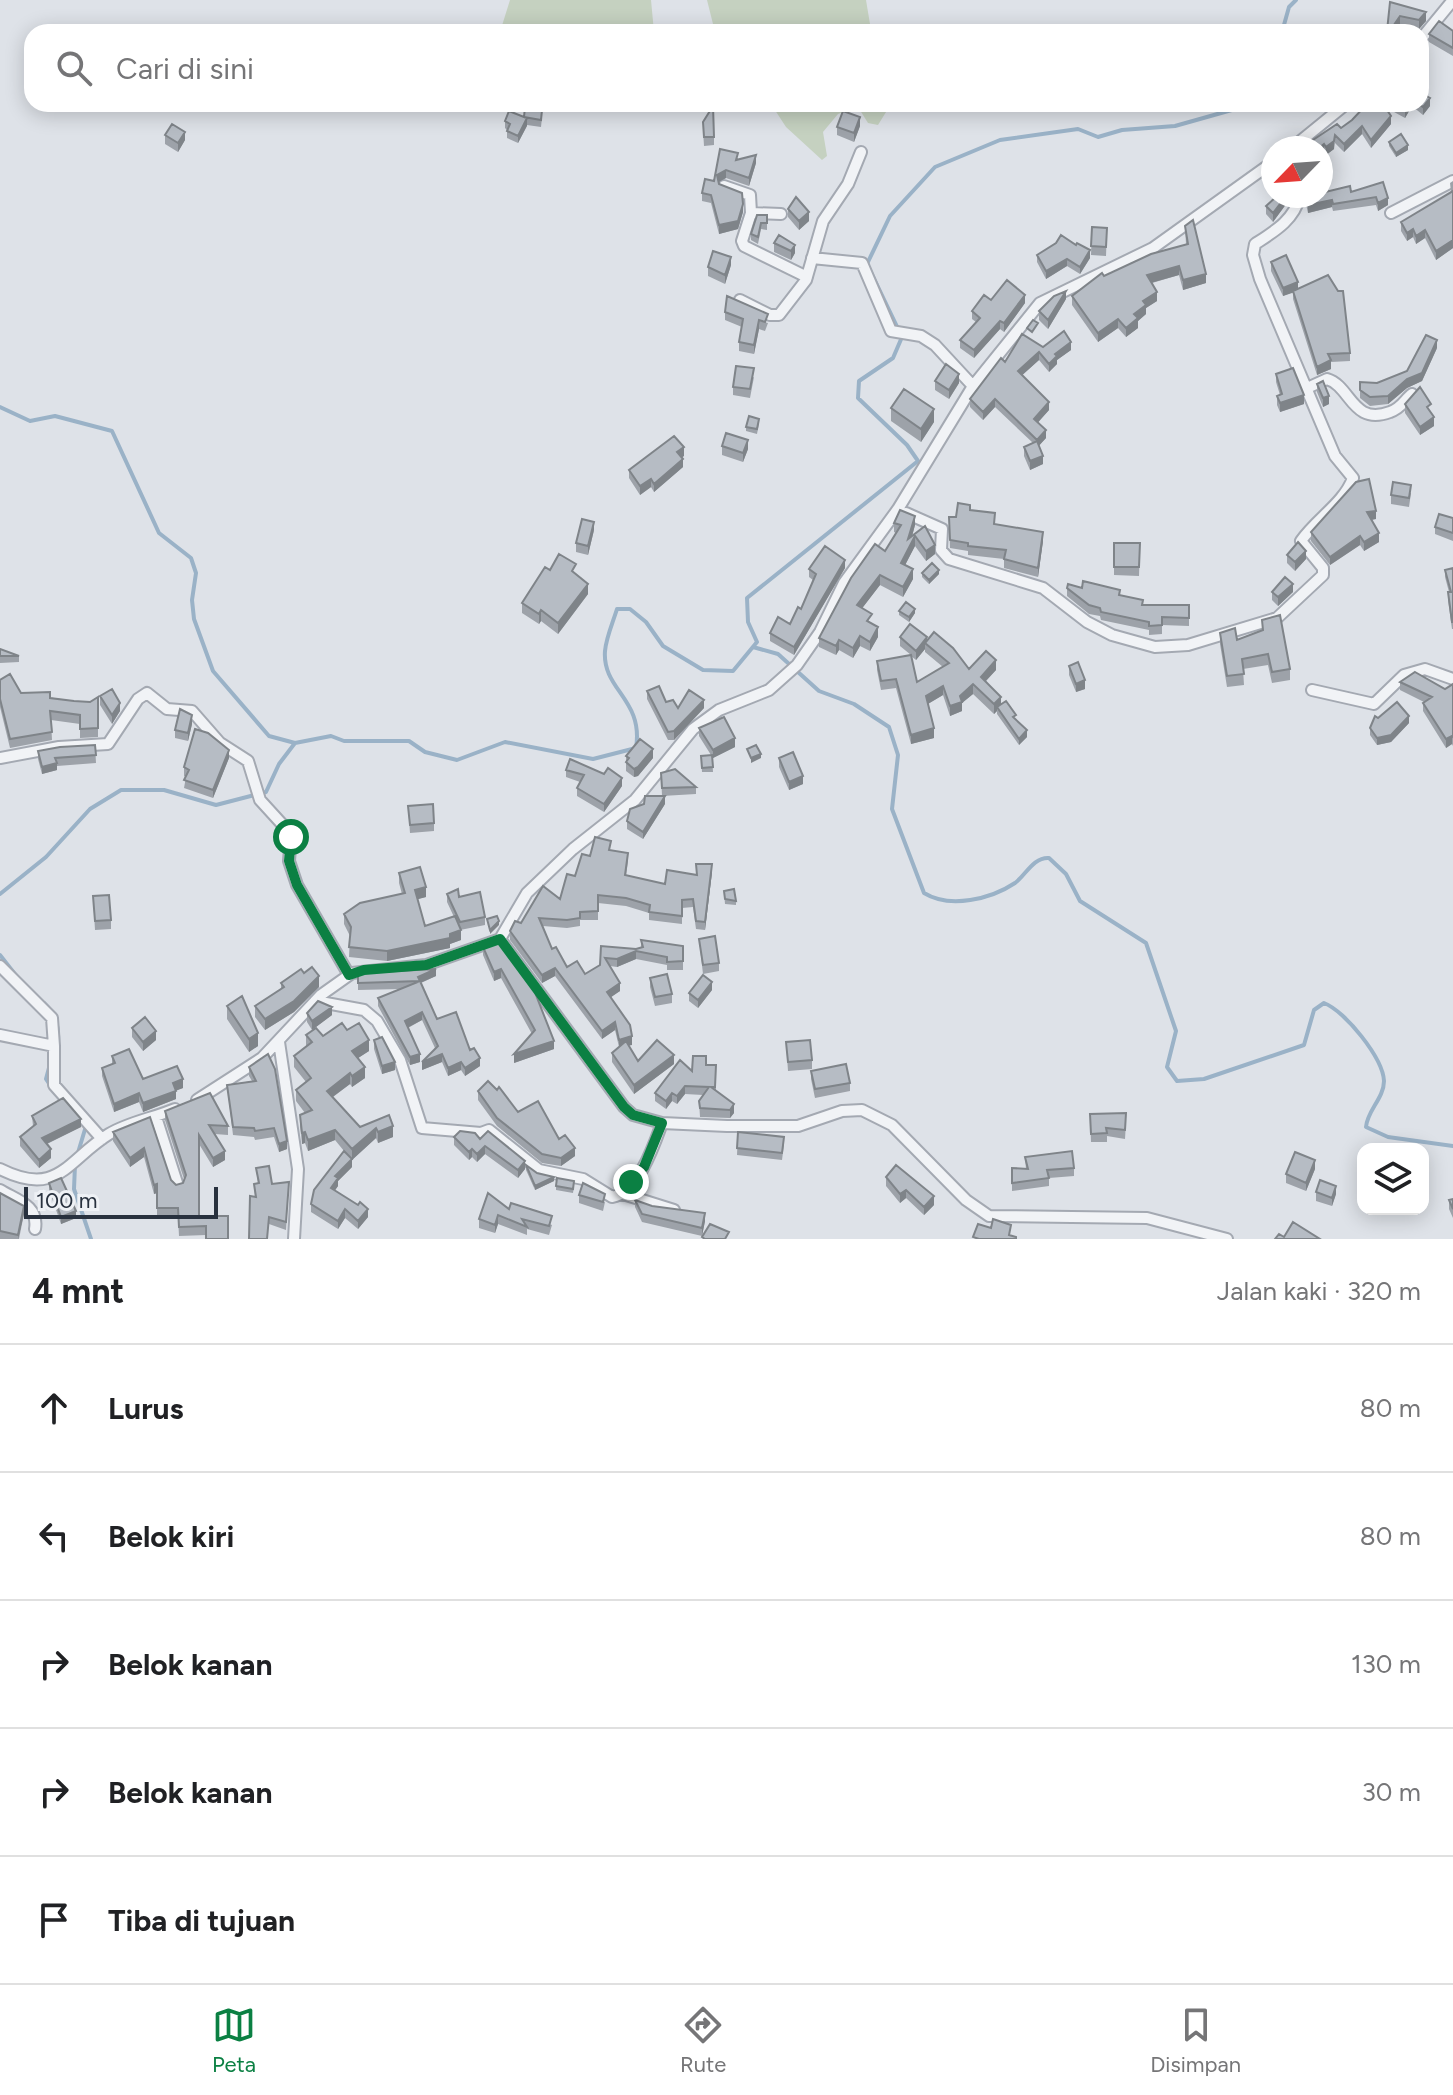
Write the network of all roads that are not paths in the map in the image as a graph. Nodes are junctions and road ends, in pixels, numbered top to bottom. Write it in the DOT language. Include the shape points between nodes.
graph roads {
  1 [pos="1453,0"];
  2 [pos="1429,29"];
  3 [pos="1336,112"];
  4 [pos="1307,136"];
  5 [pos="861,152"];
  6 [pos="1261,171"];
  7 [pos="1453,181"];
  8 [pos="724,186"];
  9 [pos="1296,208"];
  10 [pos="751,213"];
  11 [pos="1391,213"];
  12 [pos="781,214"];
  13 [pos="812,258"];
  14 [pos="807,277"];
  15 [pos="740,300"];
  16 [pos="973,386"];
  17 [pos="1305,389"];
  18 [pos="1412,394"];
  19 [pos="898,509"];
  20 [pos="1453,679"];
  21 [pos="1312,690"];
  22 [pos="0,758"];
  23 [pos="500,939"];
  24 [pos="0,966"];
  25 [pos="349,975"];
  26 [pos="315,1001"];
  27 [pos="0,1035"];
  28 [pos="279,1042"];
  29 [pos="54,1046"];
  30 [pos="156,1117"];
  31 [pos="662,1123"];
  32 [pos="102,1139"];
  33 [pos="0,1169"];
  34 [pos="178,1186"];
  35 [pos="0,1190"];
  36 [pos="623,1194"];
  37 [pos="682,1211"];
  38 [pos="35,1229"];
  39 [pos="294,1239"];
  40 [pos="1227,1239"];
  1 -- 2 [label="street"];
  3 -- 4 [label="street"];
  5 -- 13 [label="street" via="848,184 823,221"];
  6 -- 16 [label="street" via="1153,248 1045,299"];
  7 -- 11 [label="street"];
  8 -- 10 [label="street" via="749,193"];
  9 -- 17 [label="street" via="1278,230 1255,244 1253,255"];
  10 -- 12 [label="street"];
  10 -- 14 [label="street" via="744,246"];
  13 -- 14 [label="street"];
  13 -- 16 [label="street" via="862,263 895,333 921,336 935,345"];
  14 -- 15 [label="street" via="778,316"];
  16 -- 19 [label="street"];
  17 -- 18 [label="street" via="1334,381 1355,408 1369,414 1388,413"];
  17 -- 19 [label="street" via="1336,458 1353,478 1345,494 1301,541 1323,575 1277,618 1206,640 1155,647 1112,635 1043,588 949,559 941,550 941,527"];
  19 -- 23 [label="street" via="844,583 797,665 769,690 719,710 693,729 629,806 527,893"];
  20 -- 21 [label="street" via="1425,669 1404,675 1374,704"];
  22 -- 25 [label="street" via="108,744 147,693 167,709 192,711 220,743 248,761 260,800 291,834 289,861 303,898"];
  23 -- 25 [label="street" via="426,965"];
  23 -- 31 [label="street" via="624,1107"];
  24 -- 29 [label="street" via="52,1018"];
  25 -- 26 [label="street"];
  26 -- 28 [label="street"];
  26 -- 36 [label="street" via="364,1010 377,1021 400,1060 424,1130 489,1130 539,1170 583,1179 611,1196"];
  27 -- 29 [label="street"];
  28 -- 30 [label="street" via="211,1092"];
  28 -- 39 [label="street" via="297,1158"];
  29 -- 32 [label="street" via="54,1085"];
  30 -- 32 [label="street"];
  30 -- 34 [label="street"];
  31 -- 36 [label="street" via="644,1167"];
  31 -- 40 [label="street" via="798,1126 862,1110 892,1125 966,1200 989,1216 1147,1218"];
  32 -- 33 [label="street" via="49,1180 19,1179"];
  35 -- 38 [label="street" via="32,1209"];
  36 -- 37 [label="street"];
}
